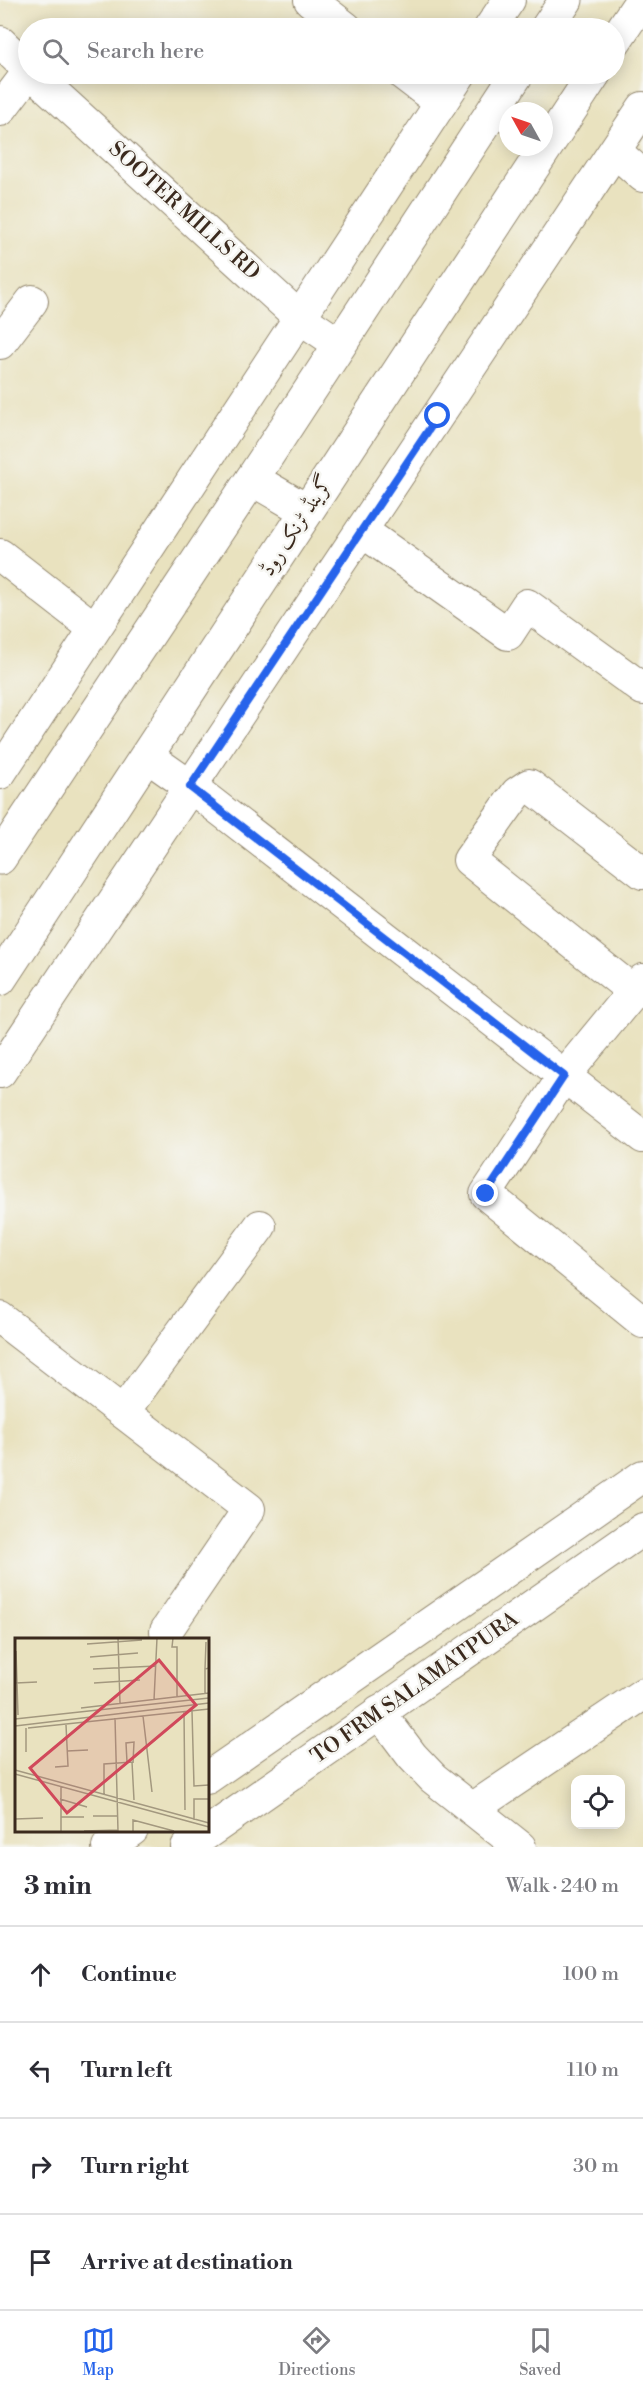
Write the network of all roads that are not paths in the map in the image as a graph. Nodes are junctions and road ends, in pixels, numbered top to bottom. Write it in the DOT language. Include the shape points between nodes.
graph roads {
  1 [pos="310,0"];
  2 [pos="509,0"];
  3 [pos="566,0"];
  4 [pos="642,0"];
  5 [pos="333,18"];
  6 [pos="497,18"];
  7 [pos="554,18"];
  8 [pos="625,26"];
  9 [pos="0,42"];
  10 [pos="18,61"];
  11 [pos="19,84"];
  12 [pos="44,84"];
  13 [pos="417,84"];
  14 [pos="453,84"];
  15 [pos="511,84"];
  16 [pos="587,84"];
  17 [pos="441,103"];
  18 [pos="643,108"];
  19 [pos="0,110"];
  20 [pos="615,151"];
  21 [pos="643,176"];
  22 [pos="32,301"];
  23 [pos="299,317"];
  24 [pos="0,343"];
  25 [pos="339,344"];
  26 [pos="252,480"];
  27 [pos="307,511"];
  28 [pos="362,531"];
  29 [pos="0,555"];
  30 [pos="94,628"];
  31 [pos="643,689"];
  32 [pos="147,756"];
  33 [pos="0,773"];
  34 [pos="190,787"];
  35 [pos="0,858"];
  36 [pos="643,873"];
  37 [pos="0,979"];
  38 [pos="638,985"];
  39 [pos="0,1072"];
  40 [pos="564,1076"];
  41 [pos="643,1137"];
  42 [pos="260,1226"];
  43 [pos="0,1318"];
  44 [pos="643,1322"];
  45 [pos="123,1412"];
  46 [pos="643,1476"];
  47 [pos="643,1529"];
  48 [pos="166,1631"];
  49 [pos="643,1694"];
  50 [pos="379,1712"];
  51 [pos="208,1777"];
  52 [pos="472,1809"];
  53 [pos="129,1832"];
  54 [pos="108,1847"];
  55 [pos="187,1847"];
  56 [pos="520,1847"];
  1 -- 5 [label="street"];
  2 -- 6 [label="street"];
  3 -- 7 [label="highway"];
  4 -- 8 [label="highway"];
  9 -- 10 [label="street"];
  11 -- 19 [label="street"];
  12 -- 23 [label="street, SOOTER MILLS RD"];
  13 -- 17 [label="street"];
  14 -- 17 [label="street"];
  15 -- 25 [label="highway"];
  16 -- 27 [label="highway, گرینڈ ٹرنک روڈ"];
  17 -- 23 [label="street"];
  18 -- 20 [label="street"];
  20 -- 21 [label="street"];
  20 -- 28 [label="street"];
  22 -- 24 [label="street"];
  23 -- 25 [label="street, SOOTER MILLS RD"];
  23 -- 30 [label="street"];
  25 -- 26 [label="highway"];
  26 -- 27 [label="highway"];
  26 -- 35 [label="highway"];
  27 -- 32 [label="highway, گرینڈ ٹرنک روڈ"];
  28 -- 31 [label="street" via="508,634 527,605"];
  28 -- 34 [label="street"];
  29 -- 30 [label="street"];
  30 -- 33 [label="street"];
  32 -- 34 [label="street"];
  32 -- 37 [label="highway, گرینڈ ٹرنک روڈ"];
  34 -- 39 [label="street"];
  34 -- 40 [label="street"];
  36 -- 38 [label="street" via="529,785 517,793 469,860"];
  38 -- 40 [label="street"];
  40 -- 41 [label="street"];
  40 -- 44 [label="street" via="486,1194"];
  42 -- 45 [label="street"];
  43 -- 45 [label="street"];
  45 -- 48 [label="street" via="249,1509"];
  46 -- 51 [label="street"];
  47 -- 50 [label="street, TO FRM SALAMATPURA"];
  49 -- 52 [label="street"];
  50 -- 52 [label="street" via="433,1779"];
  50 -- 55 [label="street, TO FRM SALAMATPURA"];
  52 -- 56 [label="street"];
  53 -- 54 [label="street"];
}
